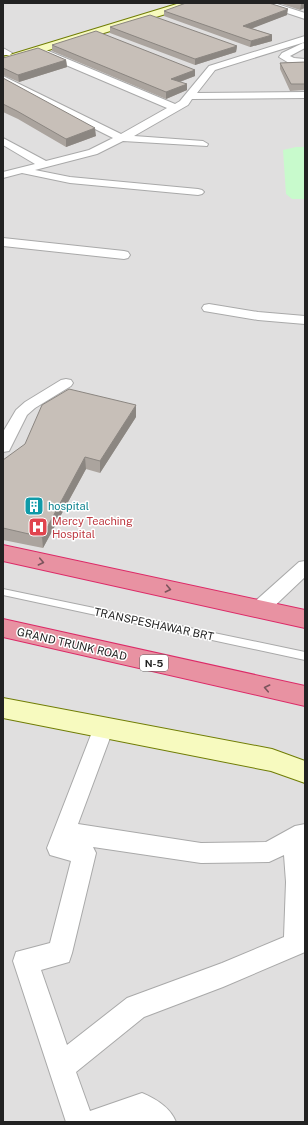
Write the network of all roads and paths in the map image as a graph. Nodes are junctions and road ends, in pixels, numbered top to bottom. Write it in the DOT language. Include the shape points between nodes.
graph roads {
  1 [pos="169,3"];
  2 [pos="190,3"];
  3 [pos="266,3"];
  4 [pos="150,16"];
  5 [pos="305,16"];
  6 [pos="164,21"];
  7 [pos="98,33"];
  8 [pos="112,38"];
  9 [pos="305,38"];
  10 [pos="305,44"];
  11 [pos="241,49"];
  12 [pos="38,50"];
  13 [pos="255,54"];
  14 [pos="4,55"];
  15 [pos="305,62"];
  16 [pos="3,79"];
  17 [pos="305,95"];
  18 [pos="190,96"];
  19 [pos="175,108"];
  20 [pos="121,138"];
  21 [pos="3,141"];
  22 [pos="203,144"];
  23 [pos="45,165"];
  24 [pos="10,174"];
  25 [pos="198,192"];
  26 [pos="3,242"];
  27 [pos="124,256"];
  28 [pos="209,308"];
  29 [pos="305,320"];
  30 [pos="66,383"];
  31 [pos="3,447"];
  32 [pos="3,554"];
  33 [pos="305,568"];
  34 [pos="3,592"];
  35 [pos="259,609"];
  36 [pos="305,619"];
  37 [pos="3,628"];
  38 [pos="305,656"];
  39 [pos="305,696"];
  40 [pos="3,708"];
  41 [pos="104,727"];
  42 [pos="305,772"];
  43 [pos="64,832"];
  44 [pos="300,835"];
  45 [pos="61,1067"];
  46 [pos="80,1122"];
  47 [pos="97,1122"];
  48 [pos="162,1122"];
  1 -- 14 [label="street"];
  2 -- 4 [label="street"];
  3 -- 5 [label="street"];
  4 -- 6 [label="street"];
  4 -- 7 [label="street"];
  7 -- 8 [label="street"];
  7 -- 12 [label="street"];
  9 -- 13 [label="street"];
  10 -- 15 [label="street" via="284,57 292,62"];
  11 -- 13 [label="street"];
  12 -- 14 [label="street"];
  12 -- 19 [label="street"];
  13 -- 18 [label="street" via="212,68 203,74"];
  16 -- 20 [label="street"];
  17 -- 18 [label="street"];
  18 -- 19 [label="street"];
  19 -- 20 [label="street"];
  20 -- 22 [label="street"];
  20 -- 23 [label="street" via="93,152"];
  21 -- 23 [label="street"];
  23 -- 24 [label="street"];
  24 -- 25 [label="street"];
  26 -- 27 [label="street"];
  28 -- 29 [label="street"];
  30 -- 31 [label="street" via="21,413"];
  32 -- 35 [label="highway, one-way"];
  33 -- 35 [label="street"];
  34 -- 38 [label="lane, TRANSPESHAWAR BRT"];
  35 -- 36 [label="highway"];
  39 -- 37 [label="highway, GRAND TRUNK ROAD / N-5, one-way"];
  40 -- 41 [label="street"];
  41 -- 42 [label="street" via="272,760"];
  41 -- 43 [label="street"];
  43 -- 44 [label="street" via="201,853 269,852"];
  43 -- 45 [label="street" via="58,848 84,853 60,953 25,961"];
  44 -- 45 [label="street" via="296,944 223,975 136,1007"];
  45 -- 46 [label="street"];
  47 -- 48 [label="street" via="142,1107"];
}
